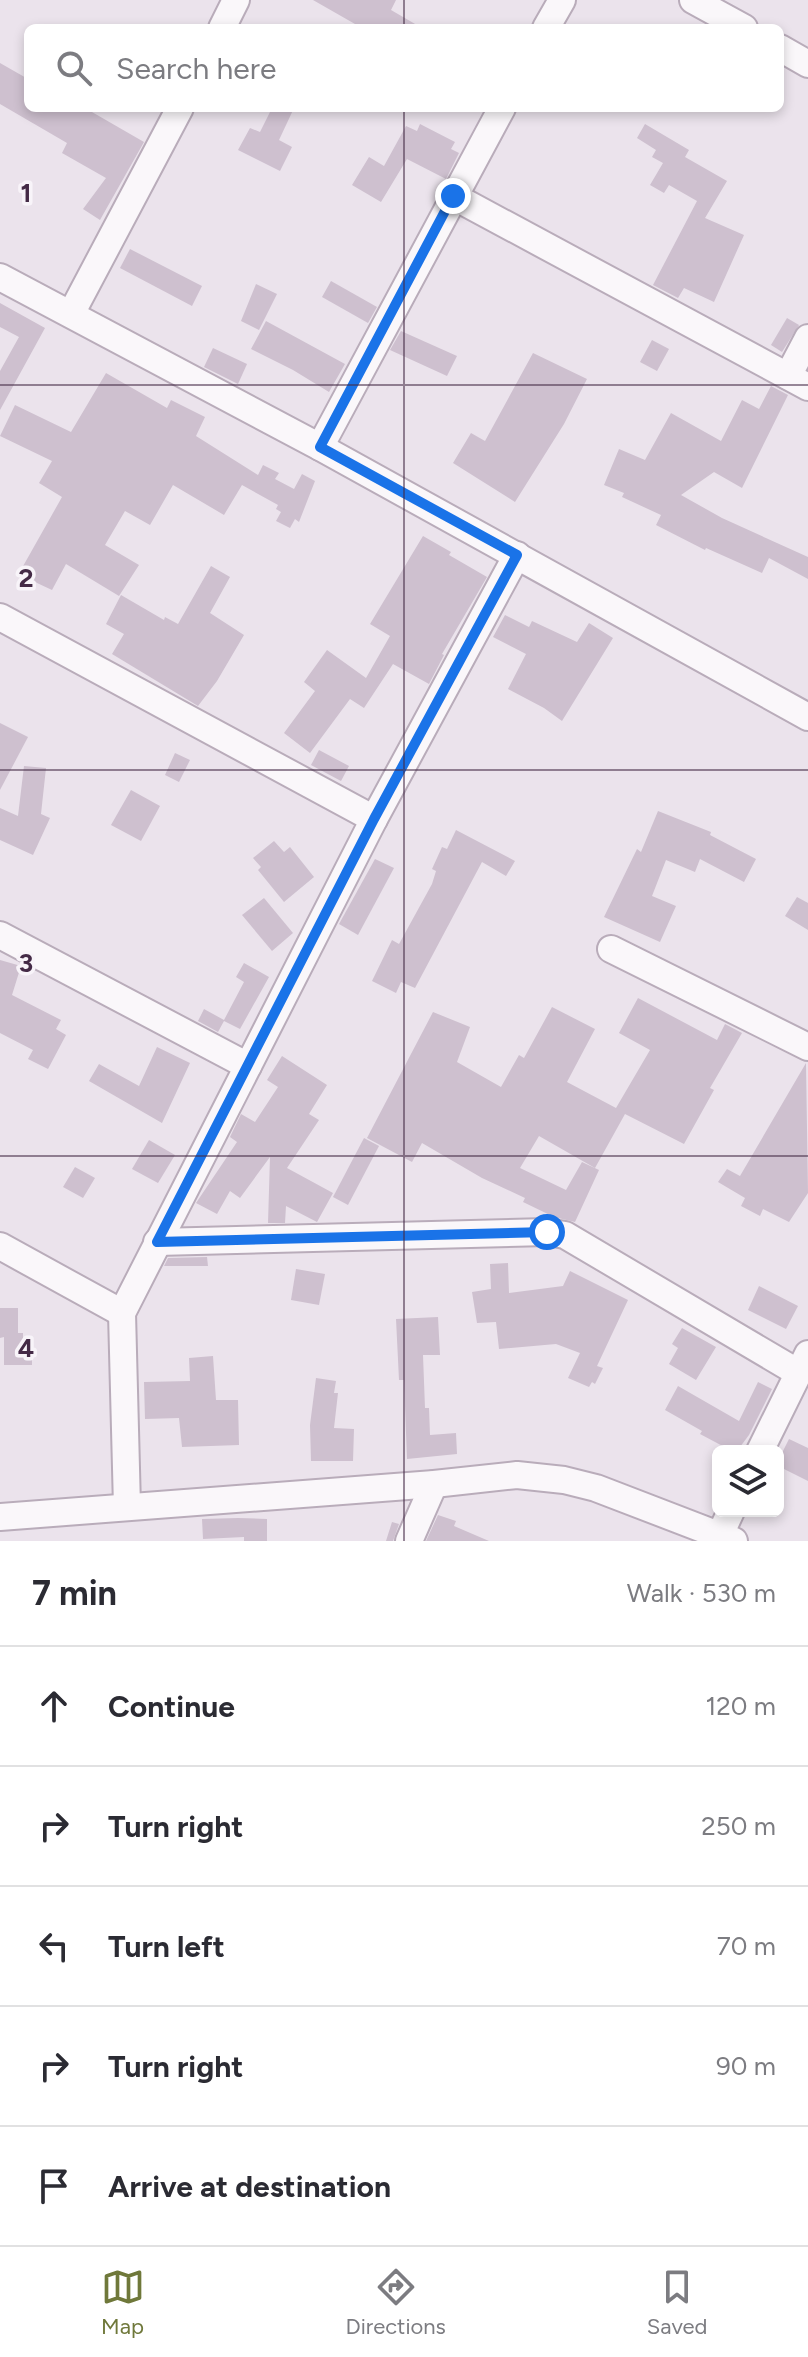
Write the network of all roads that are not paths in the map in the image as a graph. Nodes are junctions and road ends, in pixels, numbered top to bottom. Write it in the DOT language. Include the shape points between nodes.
graph roads {
  1 [pos="236,0"];
  2 [pos="562,0"];
  3 [pos="693,0"];
  4 [pos="224,24"];
  5 [pos="548,24"];
  6 [pos="737,24"];
  7 [pos="784,50"];
  8 [pos="808,64"];
  9 [pos="178,112"];
  10 [pos="500,112"];
  11 [pos="453,196"];
  12 [pos="0,277"];
  13 [pos="71,314"];
  14 [pos="808,338"];
  15 [pos="798,382"];
  16 [pos="320,447"];
  17 [pos="517,555"];
  18 [pos="0,617"];
  19 [pos="808,717"];
  20 [pos="374,819"];
  21 [pos="0,935"];
  22 [pos="611,949"];
  23 [pos="808,1047"];
  24 [pos="248,1066"];
  25 [pos="157,1242"];
  26 [pos="0,1246"];
  27 [pos="122,1313"];
  28 [pos="803,1363"];
  29 [pos="763,1445"];
  30 [pos="434,1484"];
  31 [pos="127,1507"];
  32 [pos="0,1517"];
  33 [pos="730,1517"];
  34 [pos="727,1538"];
  35 [pos="409,1541"];
  1 -- 4 [label="street"];
  2 -- 5 [label="street"];
  3 -- 6 [label="street"];
  7 -- 8 [label="street"];
  9 -- 13 [label="street"];
  10 -- 11 [label="street"];
  11 -- 15 [label="street"];
  11 -- 16 [label="street"];
  12 -- 13 [label="street"];
  13 -- 16 [label="street"];
  14 -- 15 [label="street"];
  16 -- 17 [label="street"];
  17 -- 19 [label="street"];
  17 -- 20 [label="street"];
  18 -- 20 [label="street"];
  20 -- 24 [label="street"];
  21 -- 24 [label="street"];
  22 -- 23 [label="street"];
  24 -- 25 [label="street"];
  25 -- 27 [label="street"];
  25 -- 28 [label="street" via="565,1235"];
  26 -- 27 [label="street"];
  27 -- 31 [label="street"];
  28 -- 29 [label="street"];
  30 -- 31 [label="street"];
  30 -- 34 [label="street" via="517,1475 564,1480"];
  30 -- 35 [label="street"];
  31 -- 32 [label="street"];
  33 -- 34 [label="street"];
}
